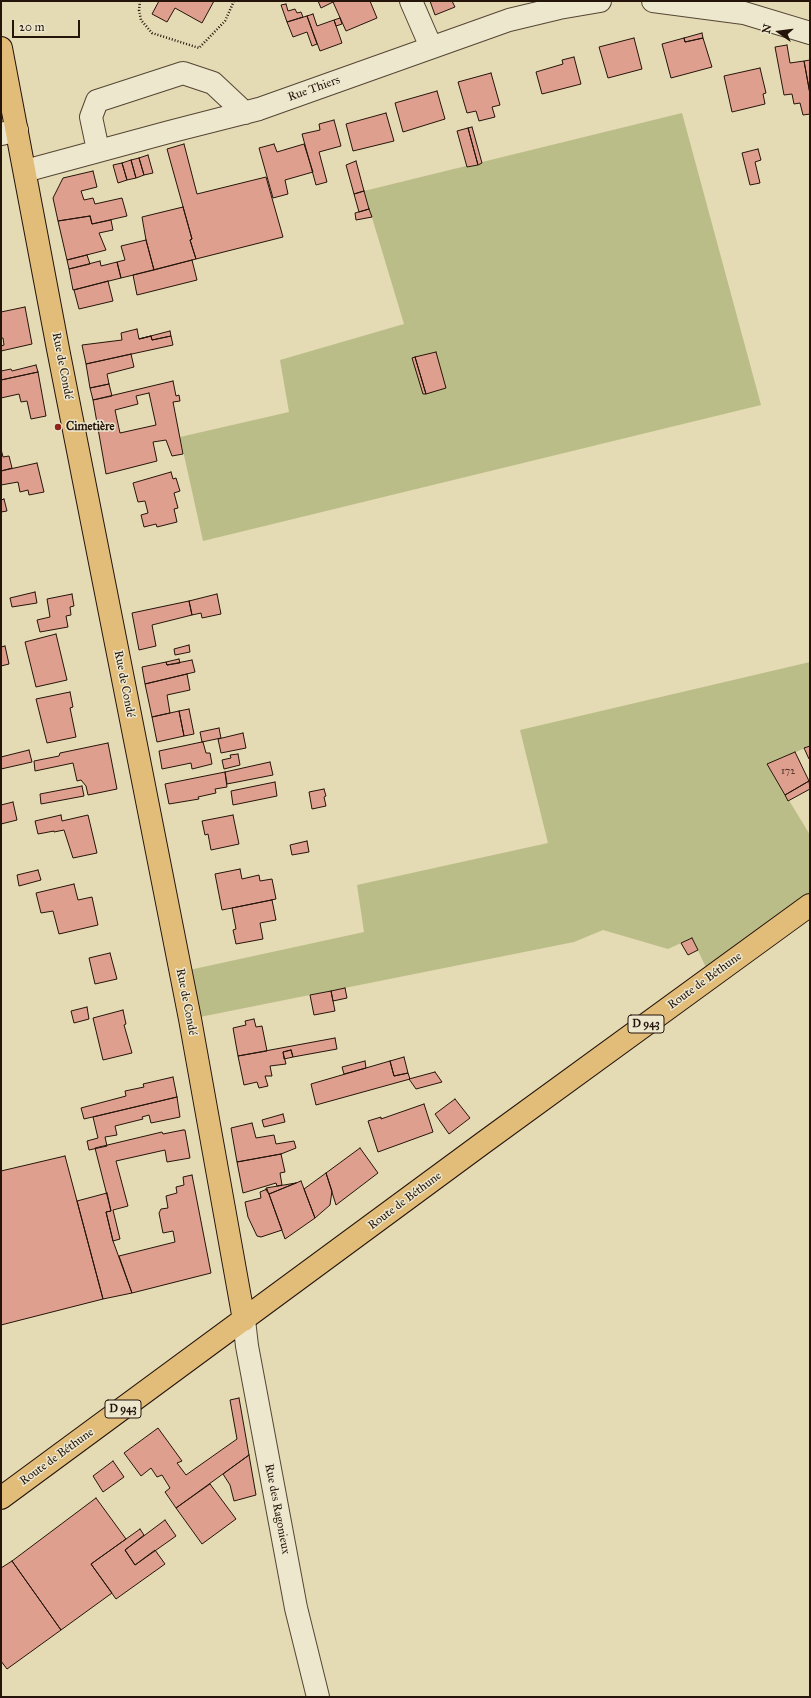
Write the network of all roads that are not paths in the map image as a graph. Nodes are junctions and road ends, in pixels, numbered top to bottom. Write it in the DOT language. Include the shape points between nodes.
graph roads {
  1 [pos="411,1"];
  2 [pos="600,1"];
  3 [pos="653,1"];
  4 [pos="699,4"];
  5 [pos="810,34"];
  6 [pos="431,47"];
  7 [pos="1,48"];
  8 [pos="245,113"];
  9 [pos="9,132"];
  10 [pos="98,150"];
  11 [pos="25,171"];
  12 [pos="810,905"];
  13 [pos="244,1320"];
  14 [pos="1,1498"];
  15 [pos="318,1697"];
  1 -- 6 [label="street"];
  2 -- 6 [label="street, Rue Thiers" via="509,20"];
  3 -- 4 [label="street"];
  4 -- 5 [label="street" via="744,13"];
  6 -- 8 [label="street, Rue Thiers"];
  7 -- 9 [label="main road, Rue de Condé"];
  8 -- 10 [label="street, Rue Thiers"];
  8 -- 10 [label="street" via="213,83 183,73 97,101 91,117"];
  9 -- 11 [label="main road, Rue de Condé"];
  10 -- 11 [label="street, Rue Thiers"];
  11 -- 13 [label="main road, Rue de Condé" via="190,1019"];
  12 -- 13 [label="main road, Route de Béthune / D 943" via="482,1143"];
  13 -- 14 [label="main road, Route de Béthune / D 943"];
  13 -- 15 [label="street, Rue des Ragonieux" via="296,1608"];
}
